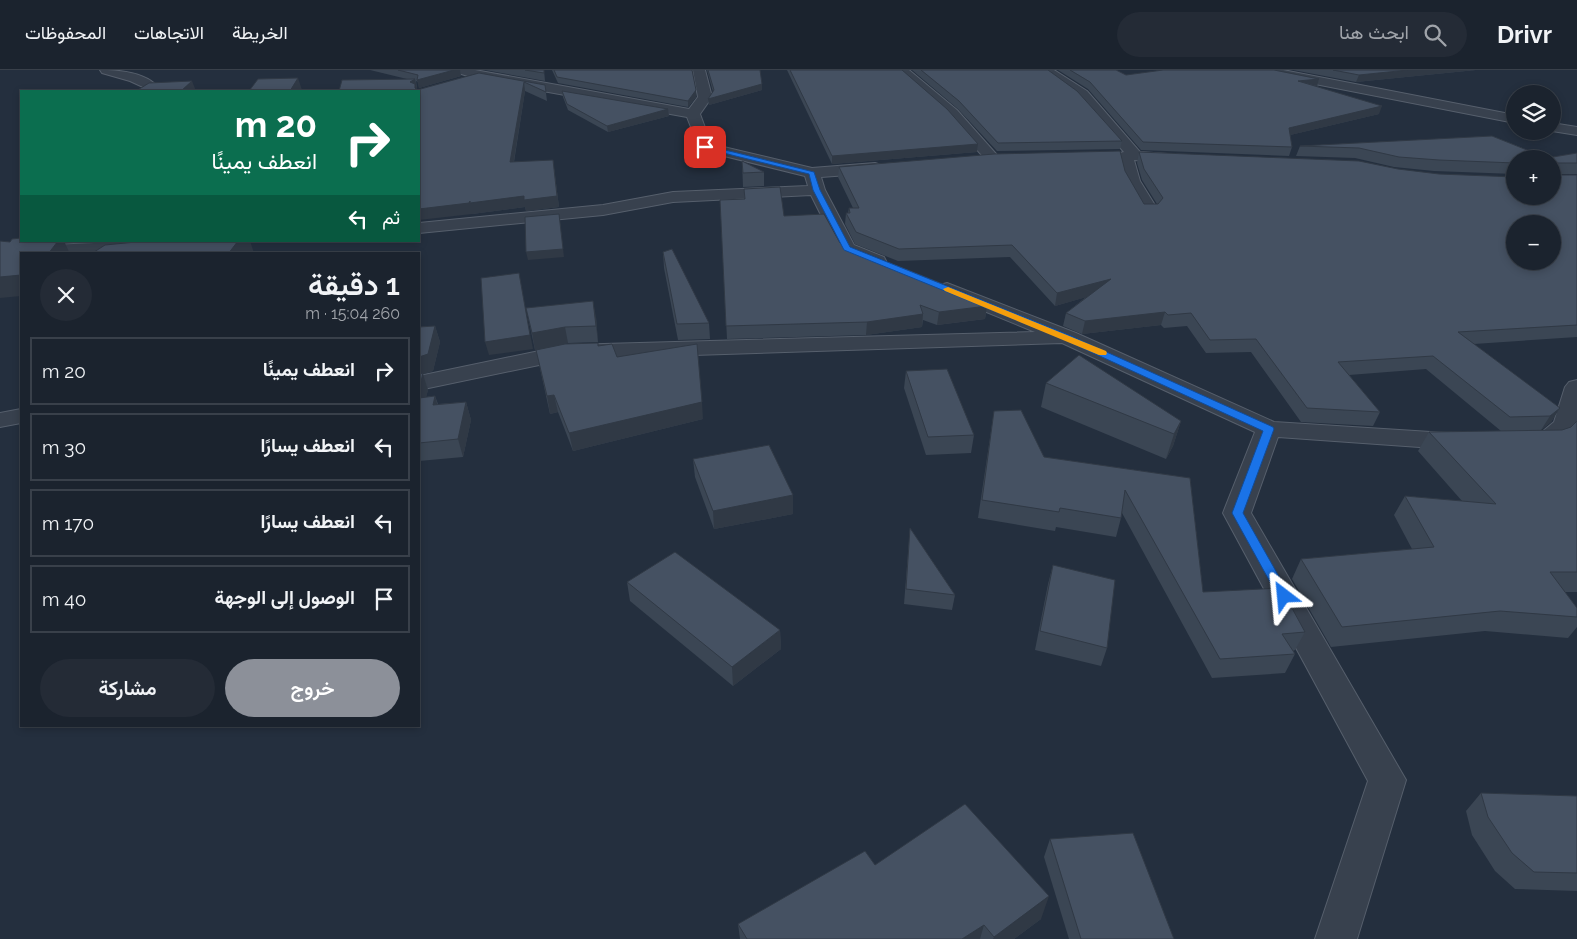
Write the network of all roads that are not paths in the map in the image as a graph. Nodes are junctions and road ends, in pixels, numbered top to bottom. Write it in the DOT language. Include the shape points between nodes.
graph roads {
  1 [pos="106,70"];
  2 [pos="700,70"];
  3 [pos="902,70"];
  4 [pos="1046,70"];
  5 [pos="1264,70"];
  6 [pos="458,77"];
  7 [pos="148,90"];
  8 [pos="693,114"];
  9 [pos="1506,117"];
  10 [pos="1561,128"];
  11 [pos="1577,131"];
  12 [pos="1108,156"];
  13 [pos="1130,156"];
  14 [pos="992,158"];
  15 [pos="1009,158"];
  16 [pos="1186,159"];
  17 [pos="973,160"];
  18 [pos="887,167"];
  19 [pos="812,173"];
  20 [pos="817,190"];
  21 [pos="1149,210"];
  22 [pos="420,228"];
  23 [pos="151,246"];
  24 [pos="33,252"];
  25 [pos="13,253"];
  26 [pos="20,253"];
  27 [pos="893,267"];
  28 [pos="930,282"];
  29 [pos="1068,338"];
  30 [pos="420,383"];
  31 [pos="1577,387"];
  32 [pos="20,416"];
  33 [pos="0,420"];
  34 [pos="1269,429"];
  35 [pos="1571,434"];
  36 [pos="1336,939"];
  1 -- 7 [label="street" via="134,78 152,88"];
  2 -- 8 [label="street" via="705,97"];
  3 -- 14 [label="street" via="952,113"];
  4 -- 13 [label="street" via="1082,94"];
  5 -- 9 [label="street"];
  6 -- 8 [label="street" via="481,76"];
  8 -- 19 [label="street" via="705,147"];
  10 -- 11 [label="street"];
  12 -- 13 [label="street"];
  13 -- 16 [label="street"];
  13 -- 21 [label="street" via="1132,181"];
  14 -- 15 [label="street"];
  14 -- 17 [label="street"];
  18 -- 19 [label="street"];
  19 -- 20 [label="street"];
  20 -- 22 [label="street" via="673,197 603,210"];
  20 -- 27 [label="street" via="846,249"];
  23 -- 24 [label="street"];
  25 -- 26 [label="street"];
  28 -- 29 [label="street"];
  29 -- 30 [label="street" via="568,352"];
  29 -- 34 [label="street"];
  31 -- 35 [label="street"];
  32 -- 33 [label="street"];
  34 -- 35 [label="street" via="1466,442 1549,439"];
  34 -- 36 [label="street" via="1237,513 1387,780"];
}
